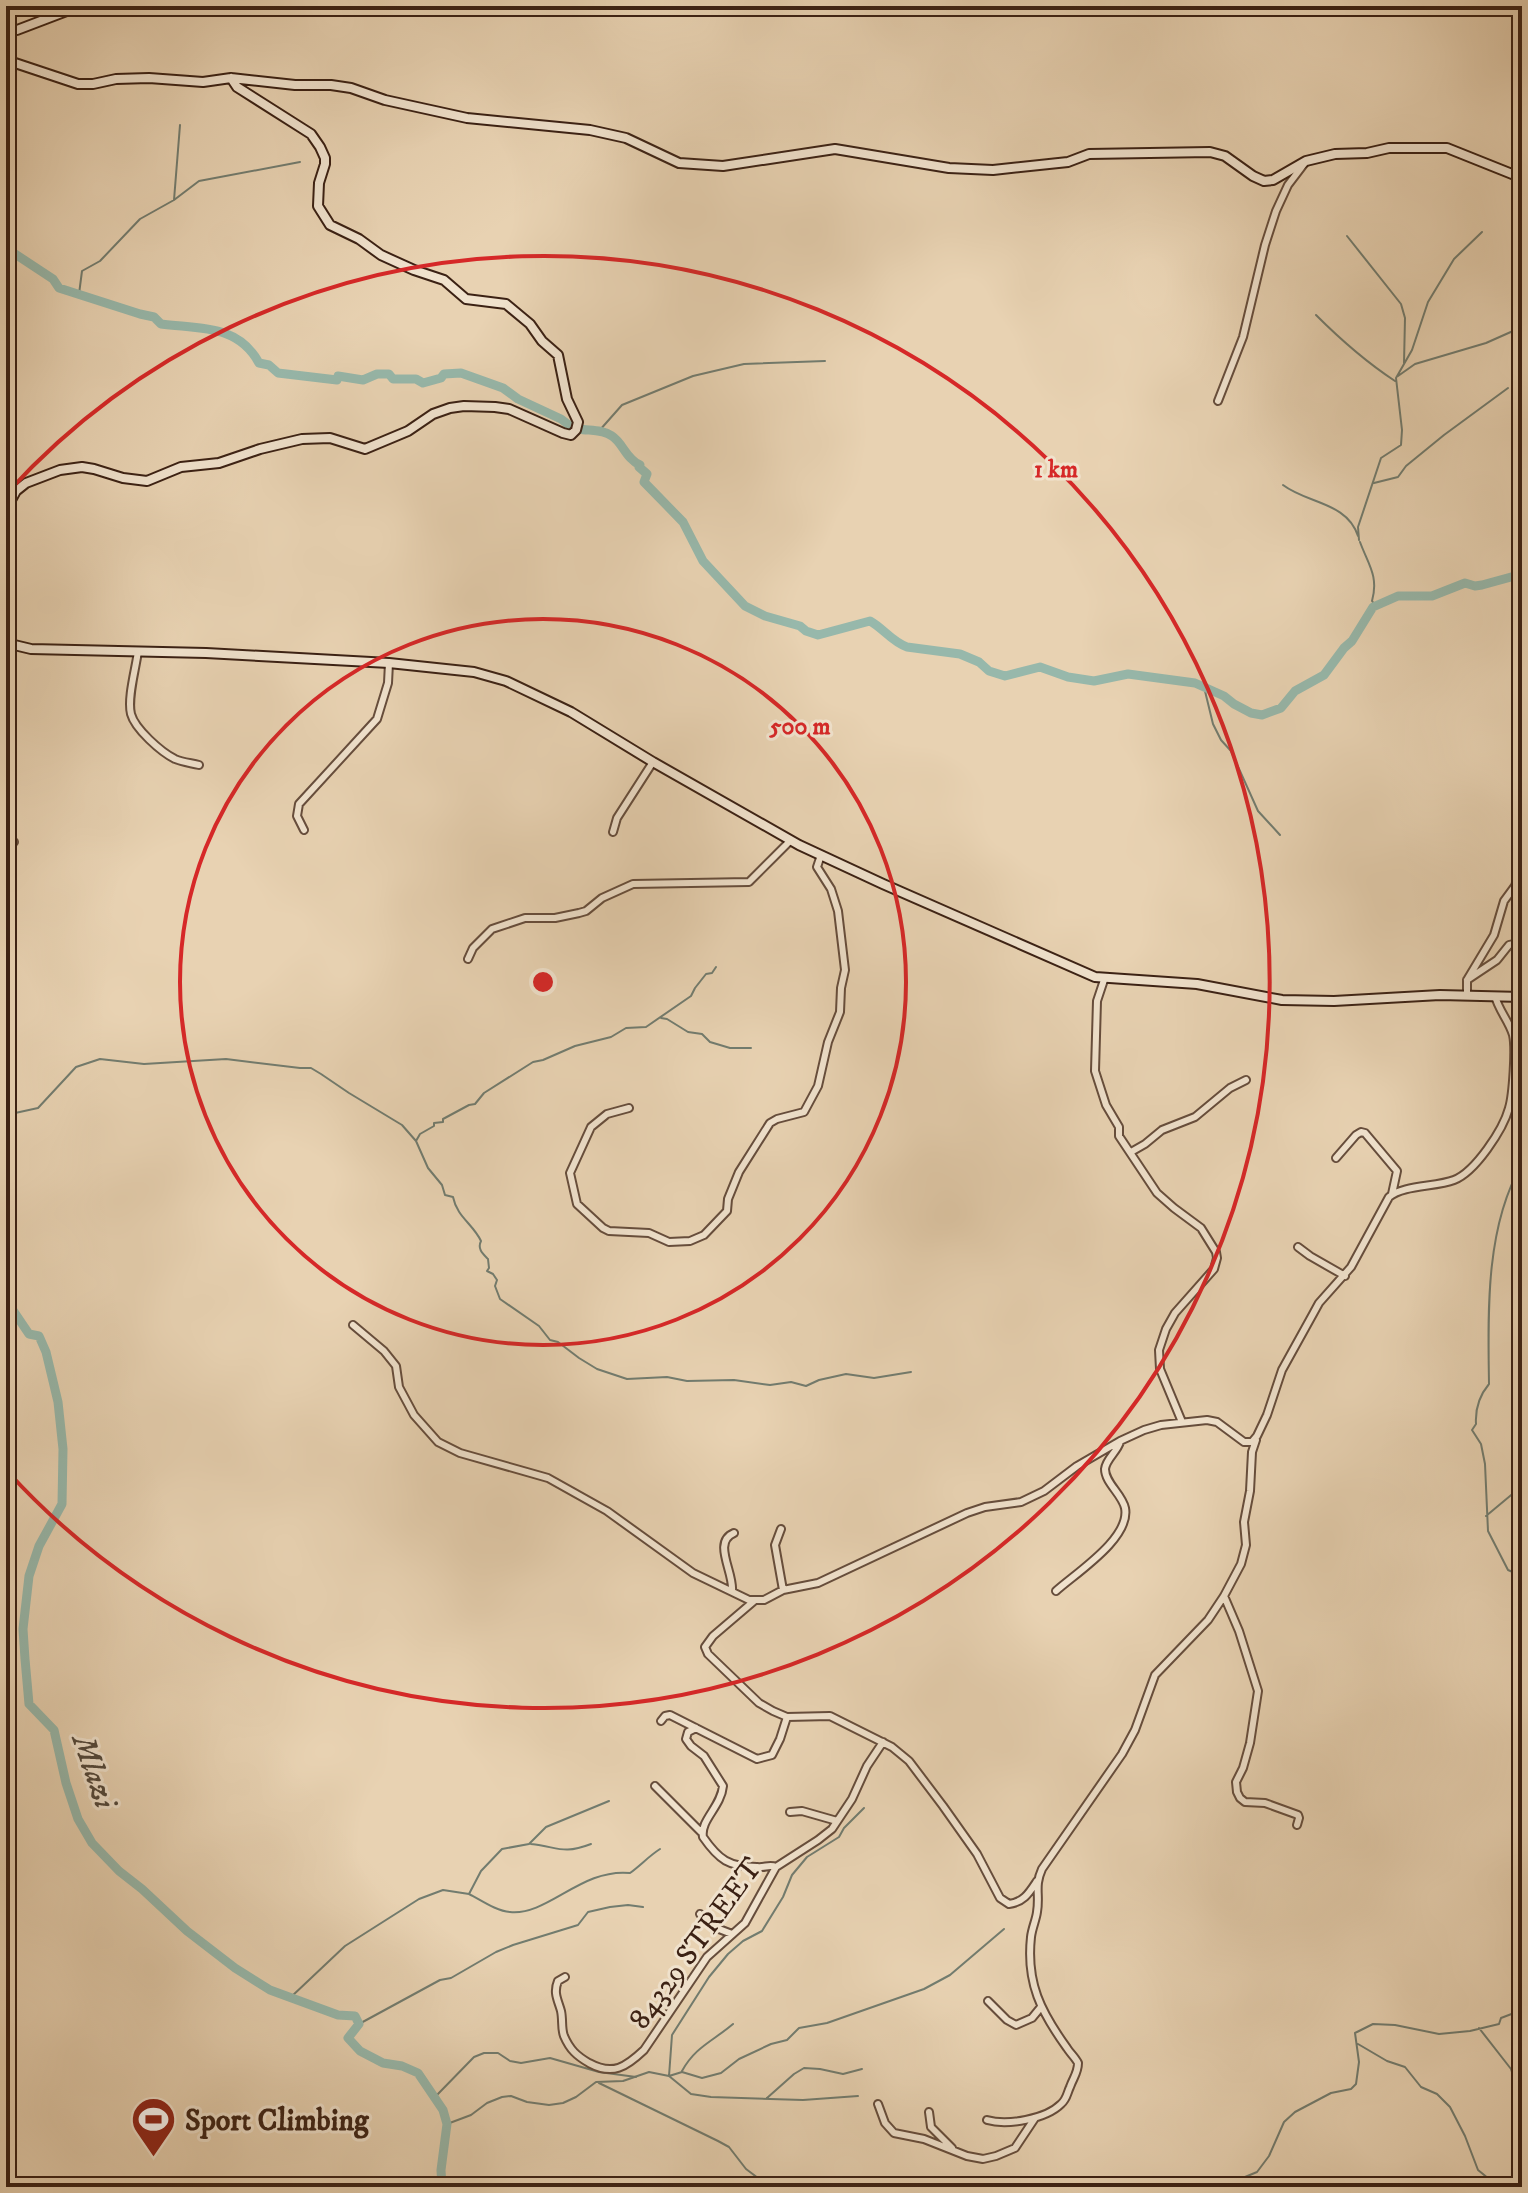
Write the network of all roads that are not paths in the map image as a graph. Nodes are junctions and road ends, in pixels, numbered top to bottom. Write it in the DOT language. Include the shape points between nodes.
graph roads {
  1 [pos="80,6"];
  2 [pos="6,30"];
  3 [pos="6,60"];
  4 [pos="231,78"];
  5 [pos="1306,161"];
  6 [pos="1522,178"];
  7 [pos="1218,401"];
  8 [pos="6,525"];
  9 [pos="6,643"];
  10 [pos="138,651"];
  11 [pos="389,663"];
  12 [pos="653,762"];
  13 [pos="199,765"];
  14 [pos="304,830"];
  15 [pos="613,832"];
  16 [pos="6,835"];
  17 [pos="791,840"];
  18 [pos="14,842"];
  19 [pos="821,855"];
  20 [pos="1522,866"];
  21 [pos="1522,942"];
  22 [pos="468,959"];
  23 [pos="1105,977"];
  24 [pos="1467,980"];
  25 [pos="1467,995"];
  26 [pos="1495,996"];
  27 [pos="1522,997"];
  28 [pos="1246,1080"];
  29 [pos="629,1108"];
  30 [pos="1131,1152"];
  31 [pos="1336,1158"];
  32 [pos="1392,1194"];
  33 [pos="1298,1247"];
  34 [pos="1345,1276"];
  35 [pos="353,1325"];
  36 [pos="1182,1422"];
  37 [pos="1257,1436"];
  38 [pos="1120,1441"];
  39 [pos="781,1529"];
  40 [pos="734,1533"];
  41 [pos="783,1590"];
  42 [pos="732,1591"];
  43 [pos="1056,1591"];
  44 [pos="1224,1596"];
  45 [pos="754,1601"];
  46 [pos="787,1717"];
  47 [pos="661,1721"];
  48 [pos="696,1728"];
  49 [pos="883,1742"];
  50 [pos="655,1786"];
  51 [pos="790,1812"];
  52 [pos="837,1821"];
  53 [pos="1297,1825"];
  54 [pos="701,1832"];
  55 [pos="776,1867"];
  56 [pos="6,1869"];
  57 [pos="1037,1881"];
  58 [pos="6,1905"];
  59 [pos="700,1914"];
  60 [pos="732,1934"];
  61 [pos="565,1977"];
  62 [pos="988,2001"];
  63 [pos="1041,2007"];
  64 [pos="878,2104"];
  65 [pos="929,2112"];
  66 [pos="1035,2118"];
  67 [pos="987,2120"];
  68 [pos="954,2151"];
  1 -- 2 [label="street"];
  3 -- 4 [label="street" via="78,84"];
  4 -- 5 [label="street" via="331,85 467,118 590,130 626,138 689,165 723,166 835,149 993,170 1068,162 1089,154 1210,152 1264,181"];
  4 -- 8 [label="street" via="311,134 320,147 325,164 318,206 330,225 381,255 444,280 466,299 506,304 530,324 558,355 576,430 563,433 509,409 464,406 433,414 365,449 330,438 302,439 219,463 181,467 147,481 94,469 60,470 20,487 10,502"];
  5 -- 6 [label="street" via="1389,148 1447,148"];
  5 -- 7 [label="street" via="1276,211 1243,337"];
  9 -- 10 [label="street" via="31,649"];
  10 -- 11 [label="street"];
  10 -- 13 [label="street" via="131,700 135,722 175,759"];
  11 -- 12 [label="street" via="474,672 506,681 571,712"];
  11 -- 14 [label="street" via="377,719 299,804 297,816"];
  12 -- 15 [label="street"];
  12 -- 17 [label="street"];
  16 -- 18 [label="street"];
  17 -- 19 [label="street"];
  17 -- 22 [label="street" via="749,882 633,884 586,911 525,918 492,929"];
  19 -- 23 [label="street" via="1083,972"];
  19 -- 29 [label="street" via="817,867 834,896 846,966 840,1012 818,1086 804,1112 770,1123 739,1172 727,1211 704,1235 680,1243 649,1233 615,1232 577,1204 570,1173 591,1127 607,1114"];
  20 -- 24 [label="street" via="1494,935"];
  21 -- 24 [label="street" via="1509,945"];
  23 -- 25 [label="street" via="1197,984 1282,1000"];
  23 -- 30 [label="street" via="1097,1001 1095,1071 1119,1136"];
  24 -- 25 [label="street"];
  25 -- 26 [label="street"];
  26 -- 27 [label="street"];
  26 -- 32 [label="street" via="1514,1043 1506,1117 1462,1177"];
  28 -- 30 [label="street" via="1195,1117 1162,1130"];
  30 -- 36 [label="street" via="1157,1193 1201,1228 1216,1252 1214,1269 1175,1313 1159,1350 1162,1377"];
  31 -- 32 [label="street" via="1356,1135 1365,1133 1397,1171"];
  32 -- 34 [label="street"];
  33 -- 34 [label="street"];
  34 -- 37 [label="street" via="1313,1314 1282,1370"];
  35 -- 42 [label="street" via="396,1366 399,1387 414,1415 438,1442 548,1478 607,1511 693,1573"];
  36 -- 37 [label="street" via="1217,1422 1248,1443"];
  36 -- 38 [label="street"];
  37 -- 44 [label="street" via="1245,1550"];
  38 -- 41 [label="street" via="1021,1502 967,1513 818,1583"];
  38 -- 43 [label="street" via="1105,1471 1125,1510 1119,1533"];
  39 -- 41 [label="street" via="775,1545"];
  40 -- 42 [label="street" via="724,1541"];
  41 -- 45 [label="street"];
  42 -- 45 [label="street"];
  44 -- 53 [label="street" via="1258,1691 1237,1792 1245,1802 1298,1815"];
  44 -- 57 [label="street" via="1155,1675 1122,1754"];
  45 -- 46 [label="street" via="713,1636 706,1651 759,1703"];
  46 -- 48 [label="street" via="775,1750 762,1759"];
  46 -- 49 [label="street" via="830,1716"];
  47 -- 48 [label="street" via="670,1715"];
  48 -- 54 [label="street" via="686,1739 723,1786 718,1806"];
  49 -- 52 [label="street, 84329 STREET"];
  49 -- 57 [label="street" via="909,1761 943,1806 1000,1898 1018,1903"];
  50 -- 54 [label="street"];
  51 -- 52 [label="street"];
  52 -- 55 [label="street, 84329 STREET"];
  54 -- 55 [label="street" via="723,1861"];
  55 -- 60 [label="street, 84329 STREET" via="745,1923"];
  56 -- 58 [label="street" via="12,1884"];
  57 -- 63 [label="street" via="1030,1962"];
  59 -- 60 [label="street"];
  60 -- 61 [label="street, 84329 STREET" via="702,1963 644,2050 608,2070 574,2054 563,2032 555,1988"];
  62 -- 63 [label="street" via="1016,2025"];
  63 -- 66 [label="street" via="1079,2066 1064,2101"];
  64 -- 68 [label="street" via="894,2133"];
  65 -- 68 [label="street" via="931,2127"];
  66 -- 67 [label="street"];
  66 -- 68 [label="street" via="1010,2151 983,2159"];
}
